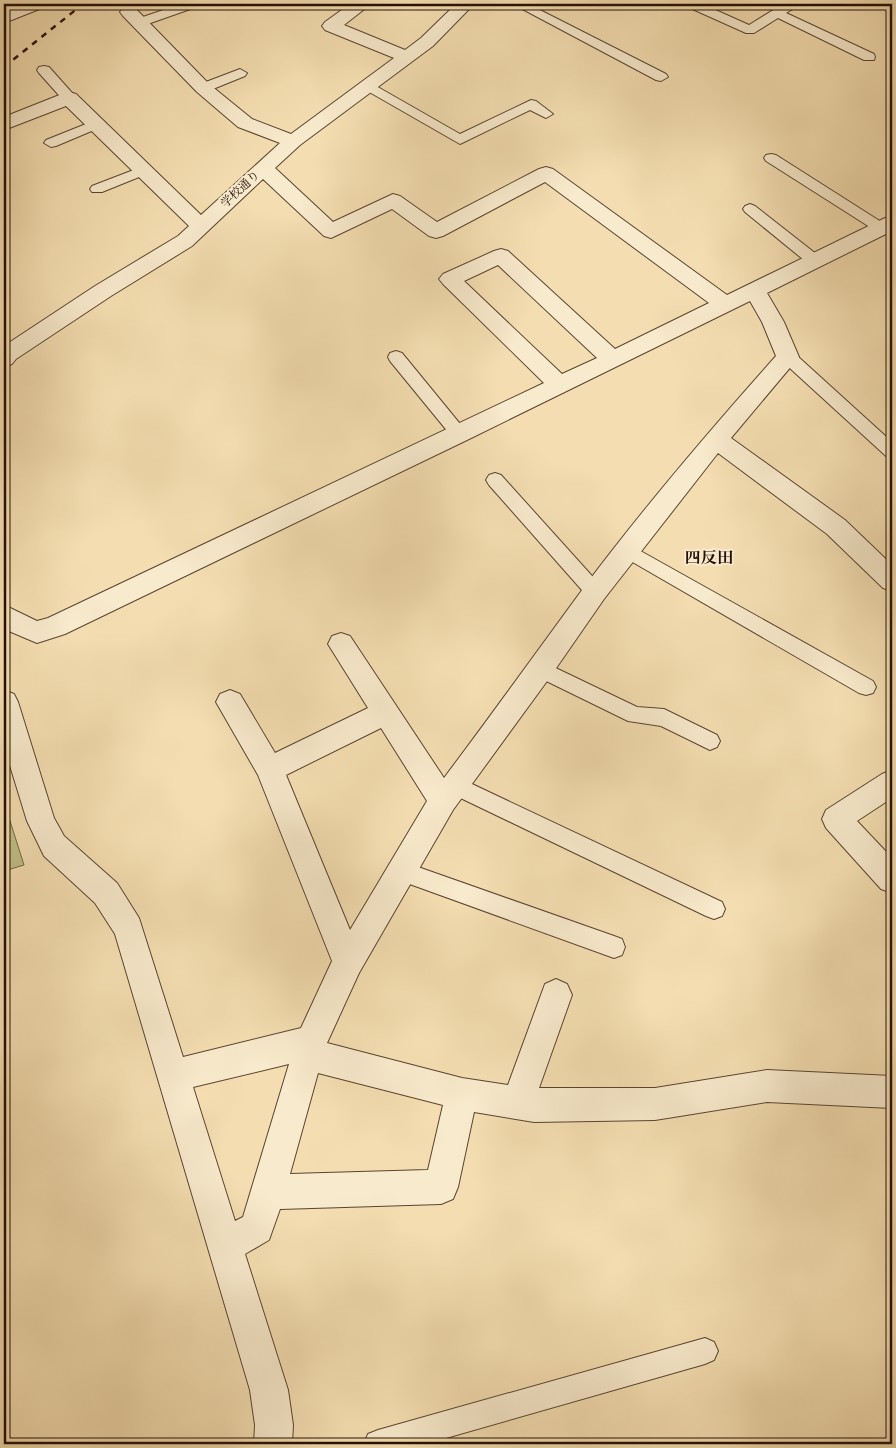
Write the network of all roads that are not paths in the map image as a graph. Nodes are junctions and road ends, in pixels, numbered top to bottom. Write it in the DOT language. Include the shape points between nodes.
graph roads {
  1 [pos="36,4"];
  2 [pos="192,4"];
  3 [pos="358,4"];
  4 [pos="465,4"];
  5 [pos="519,4"];
  6 [pos="692,4"];
  7 [pos="790,5"];
  8 [pos="778,13"];
  9 [pos="4,18"];
  10 [pos="133,18"];
  11 [pos="407,57"];
  12 [pos="869,57"];
  13 [pos="44,70"];
  14 [pos="240,73"];
  15 [pos="661,77"];
  16 [pos="369,86"];
  17 [pos="203,88"];
  18 [pos="69,98"];
  19 [pos="546,114"];
  20 [pos="4,124"];
  21 [pos="96,124"];
  22 [pos="293,141"];
  23 [pos="51,143"];
  24 [pos="771,158"];
  25 [pos="263,168"];
  26 [pos="144,170"];
  27 [pos="97,189"];
  28 [pos="750,209"];
  29 [pos="200,226"];
  30 [pos="886,226"];
  31 [pos="815,261"];
  32 [pos="755,290"];
  33 [pos="726,305"];
  34 [pos="5,355"];
  35 [pos="396,357"];
  36 [pos="788,357"];
  37 [pos="612,359"];
  38 [pos="559,384"];
  39 [pos="459,434"];
  40 [pos="716,439"];
  41 [pos="892,452"];
  42 [pos="496,480"];
  43 [pos="628,551"];
  44 [pos="892,581"];
  45 [pos="594,592"];
  46 [pos="4,616"];
  47 [pos="341,644"];
  48 [pos="541,669"];
  49 [pos="866,687"];
  50 [pos="4,702"];
  51 [pos="230,702"];
  52 [pos="385,713"];
  53 [pos="710,741"];
  54 [pos="270,769"];
  55 [pos="892,783"];
  56 [pos="449,793"];
  57 [pos="402,871"];
  58 [pos="892,879"];
  59 [pos="714,909"];
  60 [pos="614,947"];
  61 [pos="348,962"];
  62 [pos="556,995"];
  63 [pos="310,1048"];
  64 [pos="172,1076"];
  65 [pos="892,1092"];
  66 [pos="462,1094"];
  67 [pos="518,1102"];
  68 [pos="268,1192"];
  69 [pos="224,1246"];
  70 [pos="705,1350"];
  71 [pos="273,1444"];
  72 [pos="378,1444"];
  1 -- 9 [label="street"];
  2 -- 10 [label="lane"];
  3 -- 11 [label="street" via="331,26"];
  4 -- 11 [label="street, 学校通り"];
  5 -- 15 [label="lane"];
  6 -- 8 [label="lane" via="750,30"];
  7 -- 8 [label="lane"];
  8 -- 12 [label="lane"];
  10 -- 17 [label="street"];
  11 -- 16 [label="street, 学校通り"];
  13 -- 18 [label="lane"];
  14 -- 17 [label="lane"];
  16 -- 19 [label="lane" via="460,140 531,104"];
  16 -- 22 [label="street, 学校通り"];
  17 -- 22 [label="street" via="245,123"];
  18 -- 20 [label="street"];
  18 -- 21 [label="street"];
  21 -- 23 [label="lane"];
  21 -- 26 [label="street"];
  22 -- 25 [label="street, 学校通り"];
  24 -- 30 [label="lane"];
  25 -- 29 [label="street, 学校通り"];
  25 -- 33 [label="street" via="331,231 393,200 436,231 546,174"];
  26 -- 27 [label="lane"];
  26 -- 29 [label="street"];
  28 -- 31 [label="lane"];
  29 -- 34 [label="street, 学校通り" via="184,242"];
  30 -- 31 [label="street"];
  31 -- 32 [label="street"];
  32 -- 33 [label="street"];
  32 -- 36 [label="street"];
  33 -- 37 [label="street"];
  35 -- 39 [label="lane"];
  36 -- 40 [label="street"];
  36 -- 41 [label="lane"];
  37 -- 38 [label="street"];
  37 -- 38 [label="street" via="500,256 450,279"];
  38 -- 39 [label="street"];
  39 -- 46 [label="street" via="56,626 37,632"];
  40 -- 43 [label="street"];
  40 -- 44 [label="street" via="836,527"];
  42 -- 45 [label="lane"];
  43 -- 45 [label="street"];
  43 -- 49 [label="lane"];
  45 -- 48 [label="street"];
  47 -- 52 [label="street"];
  48 -- 53 [label="lane" via="635,715 664,718"];
  48 -- 56 [label="street"];
  50 -- 64 [label="street" via="41,821 54,846 106,893 128,928"];
  51 -- 54 [label="street"];
  52 -- 54 [label="street"];
  52 -- 56 [label="street"];
  54 -- 61 [label="street"];
  55 -- 58 [label="street" via="836,819"];
  56 -- 57 [label="street"];
  56 -- 59 [label="lane"];
  57 -- 60 [label="lane"];
  57 -- 61 [label="street"];
  61 -- 63 [label="street"];
  62 -- 67 [label="street"];
  63 -- 64 [label="street"];
  63 -- 66 [label="street"];
  63 -- 68 [label="street"];
  64 -- 69 [label="street"];
  65 -- 67 [label="street" via="768,1086 654,1104"];
  66 -- 67 [label="street"];
  66 -- 68 [label="street" via="441,1187"];
  68 -- 69 [label="street" via="257,1228"];
  69 -- 71 [label="street" via="269,1390"];
  70 -- 72 [label="lane"];
}
